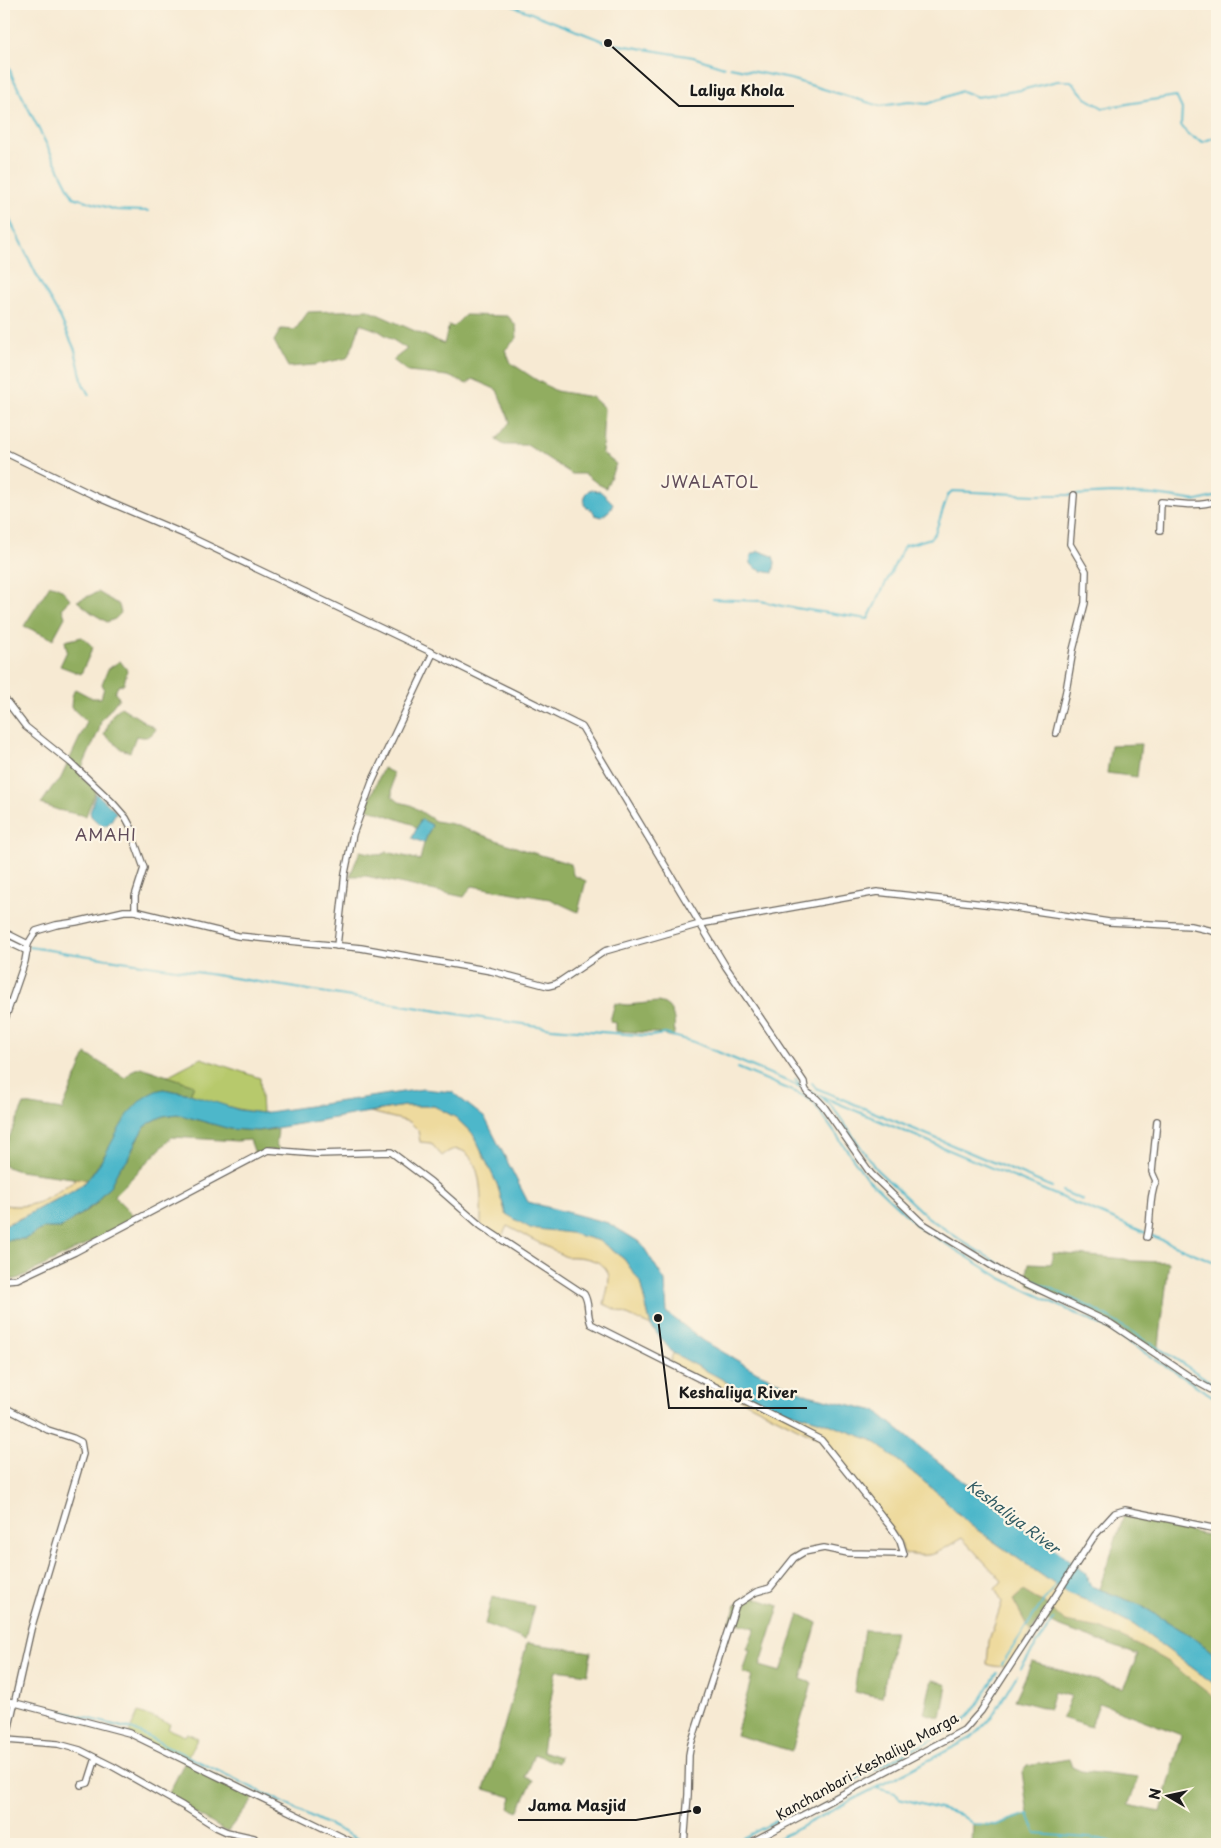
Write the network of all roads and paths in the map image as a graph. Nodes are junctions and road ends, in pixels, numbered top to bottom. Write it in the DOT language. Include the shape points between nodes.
graph roads {
  1 [pos="4,452"];
  2 [pos="1074,496"];
  3 [pos="1217,500"];
  4 [pos="1160,530"];
  5 [pos="432,653"];
  6 [pos="4,698"];
  7 [pos="1056,733"];
  8 [pos="136,911"];
  9 [pos="700,924"];
  10 [pos="4,932"];
  11 [pos="1217,932"];
  12 [pos="4,940"];
  13 [pos="28,944"];
  14 [pos="337,946"];
  15 [pos="27,951"];
  16 [pos="5,1019"];
  17 [pos="1157,1121"];
  18 [pos="1147,1237"];
  19 [pos="4,1280"];
  20 [pos="1217,1393"];
  21 [pos="4,1407"];
  22 [pos="1217,1530"];
  23 [pos="4,1700"];
  24 [pos="15,1703"];
  25 [pos="5,1741"];
  26 [pos="96,1758"];
  27 [pos="81,1785"];
  28 [pos="254,1838"];
  29 [pos="356,1844"];
  30 [pos="684,1844"];
  31 [pos="748,1844"];
  1 -- 5 [label="street"];
  2 -- 7 [label="street" via="1070,544 1086,571 1084,603"];
  3 -- 4 [label="street" via="1202,505 1161,502"];
  5 -- 9 [label="street" via="582,727"];
  5 -- 14 [label="street" via="372,782 353,834"];
  6 -- 8 [label="street" via="26,727 71,763 126,818 144,868 135,896"];
  8 -- 13 [label="street" via="56,924 36,931"];
  8 -- 14 [label="street" via="238,936"];
  9 -- 11 [label="street" via="877,892 1108,922 1191,926"];
  9 -- 14 [label="street" via="605,951 548,986 491,972"];
  9 -- 20 [label="street" via="804,1082 805,1090 825,1108 871,1174 922,1223 1002,1272 1110,1323"];
  10 -- 13 [label="street"];
  12 -- 15 [label="street"];
  13 -- 15 [label="street"];
  15 -- 16 [label="street"];
  17 -- 18 [label="street" via="1152,1172 1156,1182"];
  19 -- 30 [label="street" via="17,1279 75,1252 268,1150 317,1154 391,1152 481,1226 584,1294 588,1301 586,1314 592,1324 821,1440 893,1530 904,1554 848,1553 824,1548 804,1552 794,1558 770,1588 756,1592 736,1605 691,1744"];
  21 -- 24 [label="street" via="48,1430 81,1442 84,1454 31,1629"];
  22 -- 31 [label="street, Kanchanbari-Keshaliya Marga" via="1126,1510 1114,1513 1095,1535 981,1711 964,1730"];
  23 -- 24 [label="street"];
  24 -- 25 [label="street"];
  24 -- 29 [label="street" via="129,1733"];
  25 -- 26 [label="street" via="58,1744"];
  26 -- 27 [label="street" via="88,1783"];
  26 -- 28 [label="street" via="216,1827"];
}
